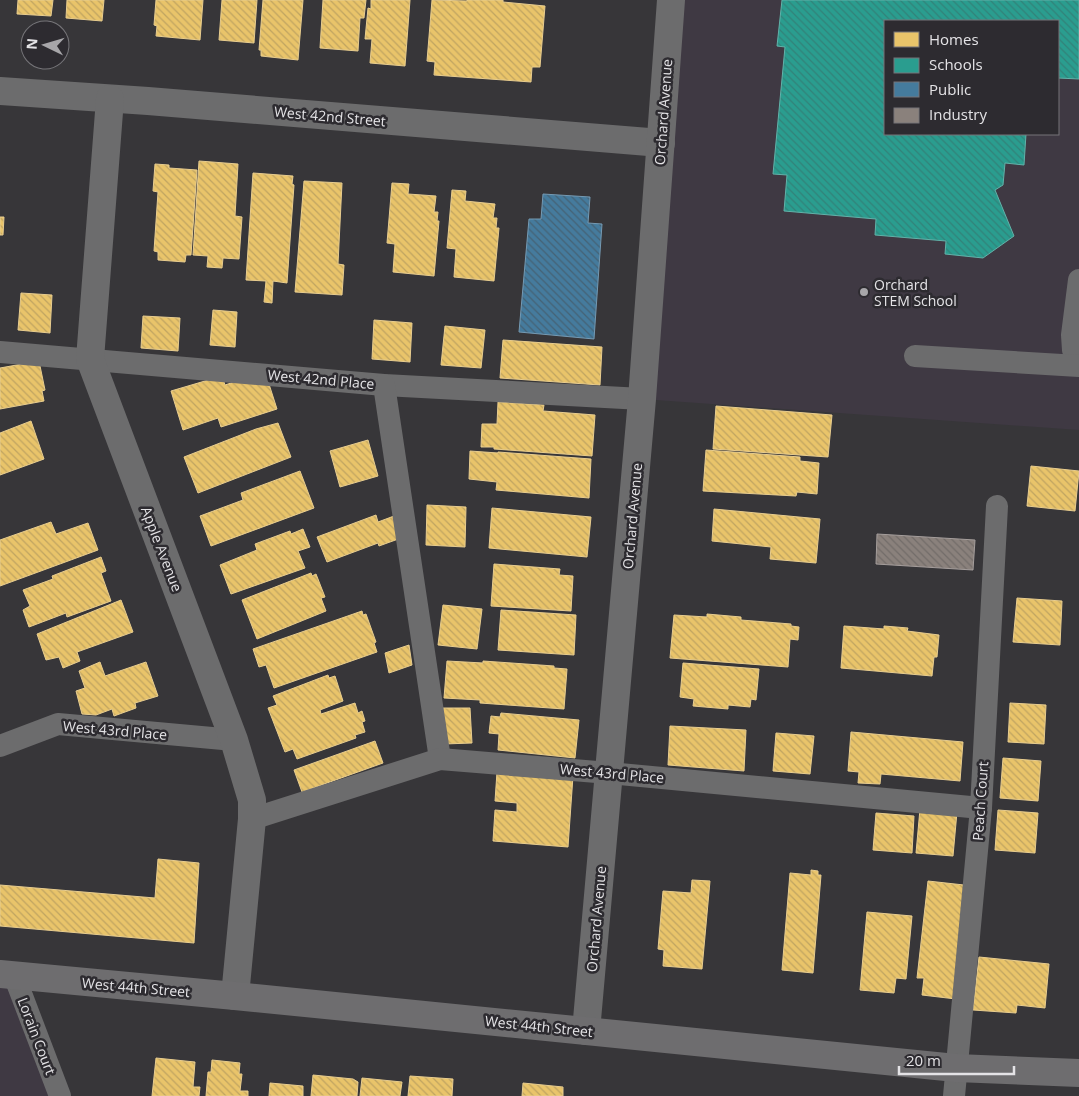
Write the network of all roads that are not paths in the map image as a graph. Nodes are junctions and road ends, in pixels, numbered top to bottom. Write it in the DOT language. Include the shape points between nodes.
graph roads {
  1 [pos="671,0"];
  2 [pos="0,91"];
  3 [pos="110,99"];
  4 [pos="661,143"];
  5 [pos="1079,280"];
  6 [pos="0,352"];
  7 [pos="915,356"];
  8 [pos="90,359"];
  9 [pos="1079,365"];
  10 [pos="384,385"];
  11 [pos="642,399"];
  12 [pos="997,506"];
  13 [pos="234,740"];
  14 [pos="0,746"];
  15 [pos="440,759"];
  16 [pos="609,773"];
  17 [pos="981,808"];
  18 [pos="252,819"];
  19 [pos="7,975"];
  20 [pos="235,996"];
  21 [pos="586,1031"];
  22 [pos="956,1068"];
  23 [pos="1079,1073"];
  24 [pos="60,1096"];
  25 [pos="954,1096"];
  1 -- 4 [label="street, Orchard Avenue"];
  2 -- 3 [label="street, West 42nd Street"];
  3 -- 4 [label="street, West 42nd Street"];
  3 -- 8 [label="street, Apple Avenue"];
  4 -- 11 [label="street, Orchard Avenue"];
  5 -- 9 [label="lane" via="1072,334 1073,350"];
  6 -- 8 [label="lane, West 42nd Place"];
  7 -- 9 [label="lane"];
  8 -- 10 [label="lane, West 42nd Place"];
  8 -- 13 [label="street, Apple Avenue"];
  10 -- 11 [label="lane, West 42nd Place"];
  10 -- 15 [label="lane"];
  11 -- 16 [label="street, Orchard Avenue"];
  12 -- 17 [label="lane, Peach Court"];
  13 -- 14 [label="lane, West 43rd Place" via="58,724"];
  13 -- 18 [label="street, Apple Avenue" via="252,800"];
  15 -- 16 [label="lane, West 43rd Place"];
  15 -- 18 [label="lane, West 43rd Place"];
  16 -- 17 [label="lane, West 43rd Place"];
  16 -- 21 [label="street, Orchard Avenue"];
  17 -- 22 [label="lane, Peach Court"];
  18 -- 20 [label="street, Apple Avenue"];
  19 -- 20 [label="street, West 44th Street"];
  19 -- 24 [label="lane, Lorain Court"];
  20 -- 21 [label="street, West 44th Street"];
  21 -- 22 [label="street, West 44th Street"];
  22 -- 23 [label="street, West 44th Street"];
  22 -- 25 [label="lane, Peach Court"];
}
